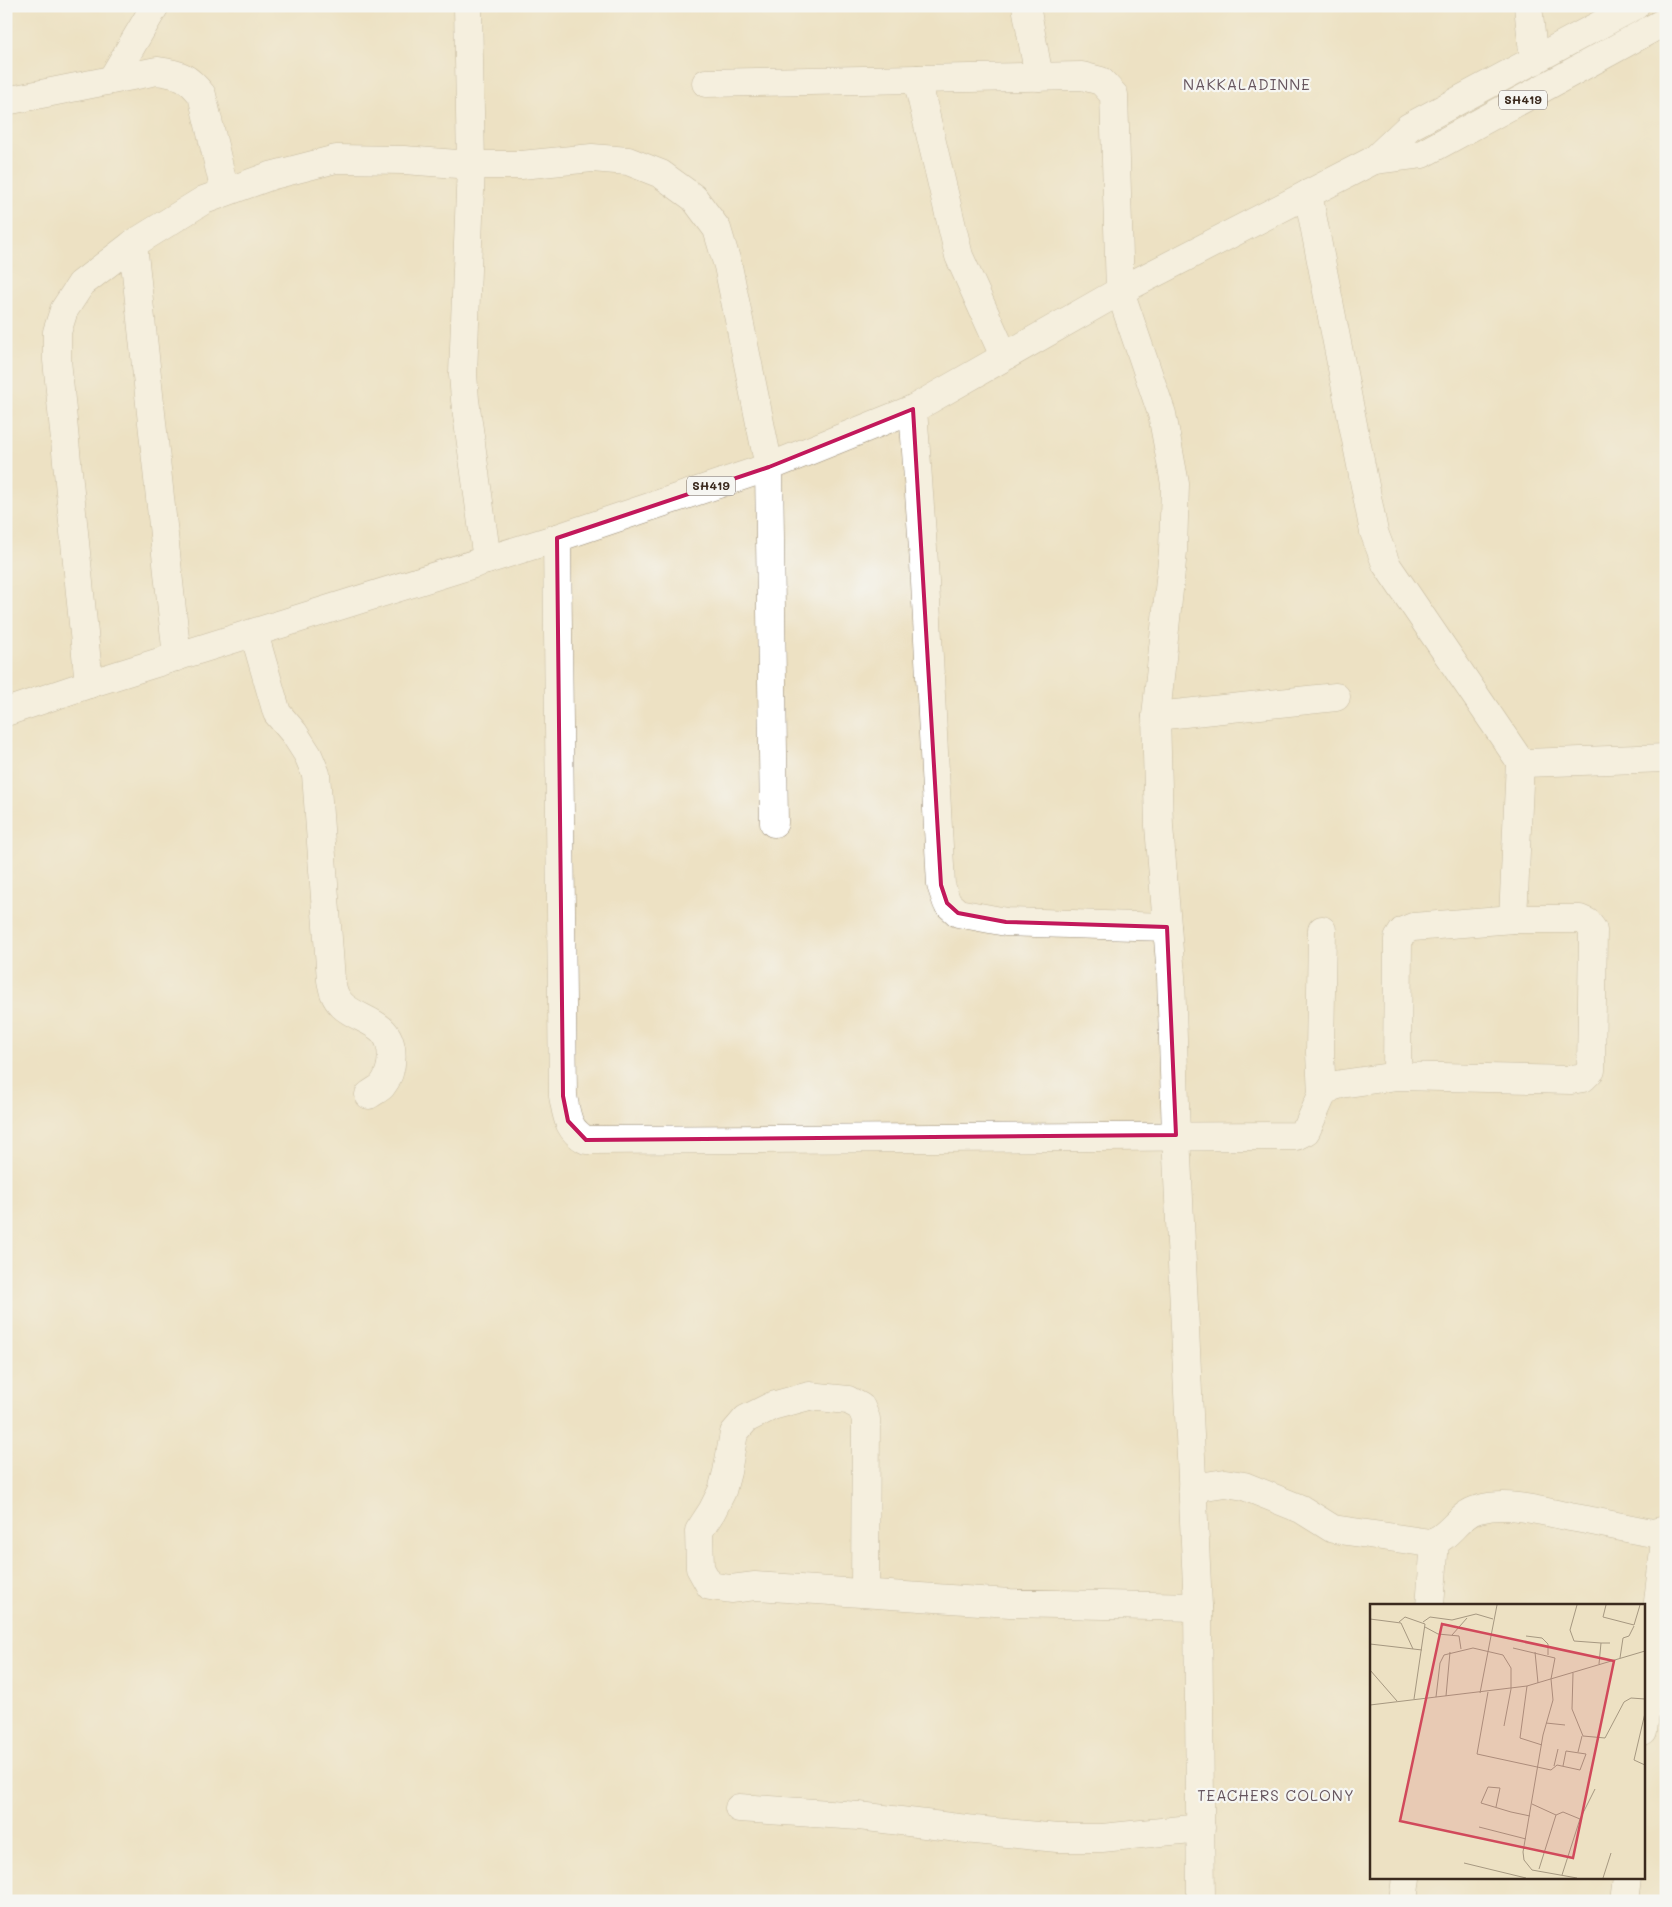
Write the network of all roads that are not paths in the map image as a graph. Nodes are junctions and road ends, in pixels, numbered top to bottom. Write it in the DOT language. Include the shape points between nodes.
graph roads {
  1 [pos="155,6"];
  2 [pos="468,6"];
  3 [pos="1026,6"];
  4 [pos="1528,6"];
  5 [pos="1635,6"];
  6 [pos="1666,21"];
  7 [pos="1534,61"];
  8 [pos="1039,77"];
  9 [pos="112,79"];
  10 [pos="917,79"];
  11 [pos="706,84"];
  12 [pos="6,101"];
  13 [pos="1374,160"];
  14 [pos="471,165"];
  15 [pos="225,192"];
  16 [pos="1308,194"];
  17 [pos="133,244"];
  18 [pos="1120,291"];
  19 [pos="1004,356"];
  20 [pos="913,409"];
  21 [pos="769,466"];
  22 [pos="557,538"];
  23 [pos="487,560"];
  24 [pos="254,633"];
  25 [pos="177,657"];
  26 [pos="89,684"];
  27 [pos="1336,697"];
  28 [pos="6,712"];
  29 [pos="1156,716"];
  30 [pos="1666,758"];
  31 [pos="1520,761"];
  32 [pos="774,823"];
  33 [pos="1514,919"];
  34 [pos="1167,927"];
  35 [pos="1322,930"];
  36 [pos="1397,1076"];
  37 [pos="369,1095"];
  38 [pos="1322,1095"];
  39 [pos="1176,1135"];
  40 [pos="1192,1488"];
  41 [pos="1666,1531"];
  42 [pos="1435,1542"];
  43 [pos="865,1593"];
  44 [pos="1430,1604"];
  45 [pos="1198,1607"];
  46 [pos="1644,1723"];
  47 [pos="739,1808"];
  48 [pos="1201,1828"];
  49 [pos="1406,1880"];
  50 [pos="1627,1880"];
  51 [pos="1201,1901"];
  52 [pos="1403,1901"];
  53 [pos="1624,1901"];
  1 -- 9 [label="street"];
  2 -- 14 [label="street"];
  3 -- 8 [label="street"];
  4 -- 7 [label="street"];
  5 -- 7 [label="street, SH419"];
  6 -- 13 [label="street, SH419" via="1422,154"];
  7 -- 13 [label="street, SH419" via="1409,127"];
  8 -- 10 [label="street"];
  8 -- 18 [label="street" via="1082,76 1101,81 1114,95"];
  9 -- 12 [label="street"];
  9 -- 15 [label="street" via="157,71 177,73 192,81 202,94"];
  10 -- 11 [label="street"];
  10 -- 19 [label="street" via="959,256"];
  13 -- 16 [label="street, SH419"];
  14 -- 15 [label="street" via="336,159 270,176"];
  14 -- 21 [label="street" via="521,165 592,158 628,161 662,174 694,198 717,229 728,266"];
  14 -- 23 [label="street" via="462,374"];
  15 -- 17 [label="street" via="204,200"];
  16 -- 18 [label="street, SH419"];
  16 -- 31 [label="street" via="1374,532 1396,580"];
  17 -- 25 [label="street"];
  17 -- 26 [label="street" via="81,284 64,310 57,332"];
  18 -- 19 [label="street, SH419"];
  18 -- 29 [label="street" via="1162,414 1175,484 1173,551"];
  19 -- 20 [label="street, SH419"];
  20 -- 21 [label="street, SH419"];
  20 -- 34 [label="street" via="941,885 947,902 958,913 1006,922"];
  21 -- 22 [label="street, SH419"];
  21 -- 32 [label="street"];
  22 -- 23 [label="street, SH419"];
  22 -- 39 [label="street" via="563,1096 568,1121 576,1134 586,1140"];
  23 -- 24 [label="street, SH419"];
  24 -- 25 [label="street, SH419"];
  24 -- 37 [label="street" via="277,713 308,754 316,774 334,996 342,1006 381,1029 392,1051 391,1068 382,1086"];
  25 -- 26 [label="street, SH419"];
  26 -- 28 [label="street, SH419"];
  27 -- 29 [label="street"];
  29 -- 34 [label="street" via="1159,826"];
  30 -- 31 [label="street"];
  31 -- 33 [label="street"];
  33 -- 36 [label="street" via="1412,927 1403,931 1398,939"];
  33 -- 36 [label="street" via="1580,919 1588,922 1592,930 1591,1070 1583,1078 1571,1080"];
  34 -- 39 [label="street"];
  35 -- 38 [label="street"];
  36 -- 38 [label="street" via="1341,1084"];
  38 -- 39 [label="street" via="1306,1131 1296,1136"];
  39 -- 40 [label="street"];
  40 -- 42 [label="street" via="1225,1483 1244,1486 1301,1509 1333,1530"];
  40 -- 45 [label="street"];
  41 -- 42 [label="street" via="1653,1534 1522,1507 1496,1507 1466,1514"];
  41 -- 46 [label="street"];
  42 -- 44 [label="street"];
  43 -- 43 [label="street" via="710,1586 700,1568 699,1532 722,1491 734,1433 746,1419 772,1406 809,1396 848,1400 861,1407 866,1419"];
  43 -- 45 [label="street" via="1010,1604"];
  45 -- 48 [label="street"];
  47 -- 48 [label="street" via="859,1816 1057,1838 1102,1838"];
  48 -- 51 [label="street"];
  49 -- 52 [label="street"];
  50 -- 53 [label="street"];
}
